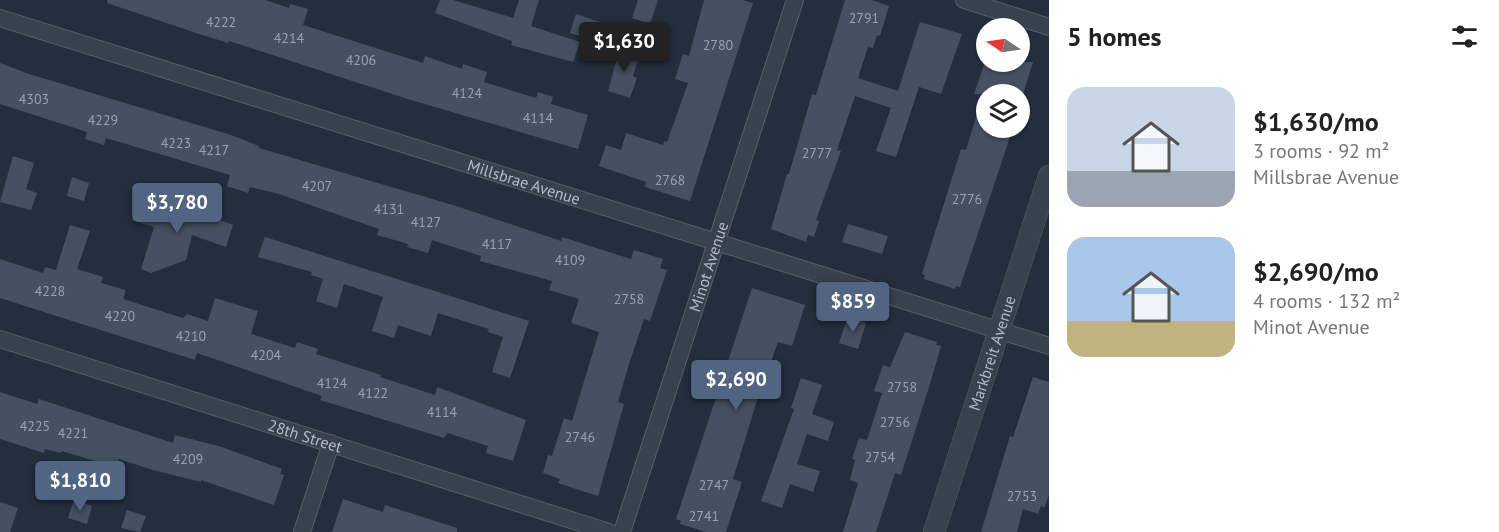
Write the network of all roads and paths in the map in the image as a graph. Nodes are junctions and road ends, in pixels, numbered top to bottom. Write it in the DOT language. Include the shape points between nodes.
graph roads {
  1 [pos="795,0"];
  2 [pos="964,0"];
  3 [pos="0,18"];
  4 [pos="1049,27"];
  5 [pos="1049,176"];
  6 [pos="716,243"];
  7 [pos="999,332"];
  8 [pos="0,339"];
  9 [pos="1049,346"];
  10 [pos="331,443"];
  11 [pos="302,532"];
  12 [pos="609,532"];
  13 [pos="622,532"];
  14 [pos="934,532"];
  1 -- 6 [label="street, Minot Avenue"];
  2 -- 4 [label="street"];
  3 -- 6 [label="street, Millsbrae Avenue"];
  5 -- 7 [label="street, Markbreit Avenue"];
  6 -- 7 [label="street, Millsbrae Avenue"];
  6 -- 13 [label="street, Minot Avenue"];
  7 -- 9 [label="street, Millsbrae Avenue"];
  7 -- 14 [label="street, Markbreit Avenue"];
  8 -- 10 [label="street, 28th Street"];
  10 -- 11 [label="street"];
  10 -- 12 [label="street, 28th Street"];
}
